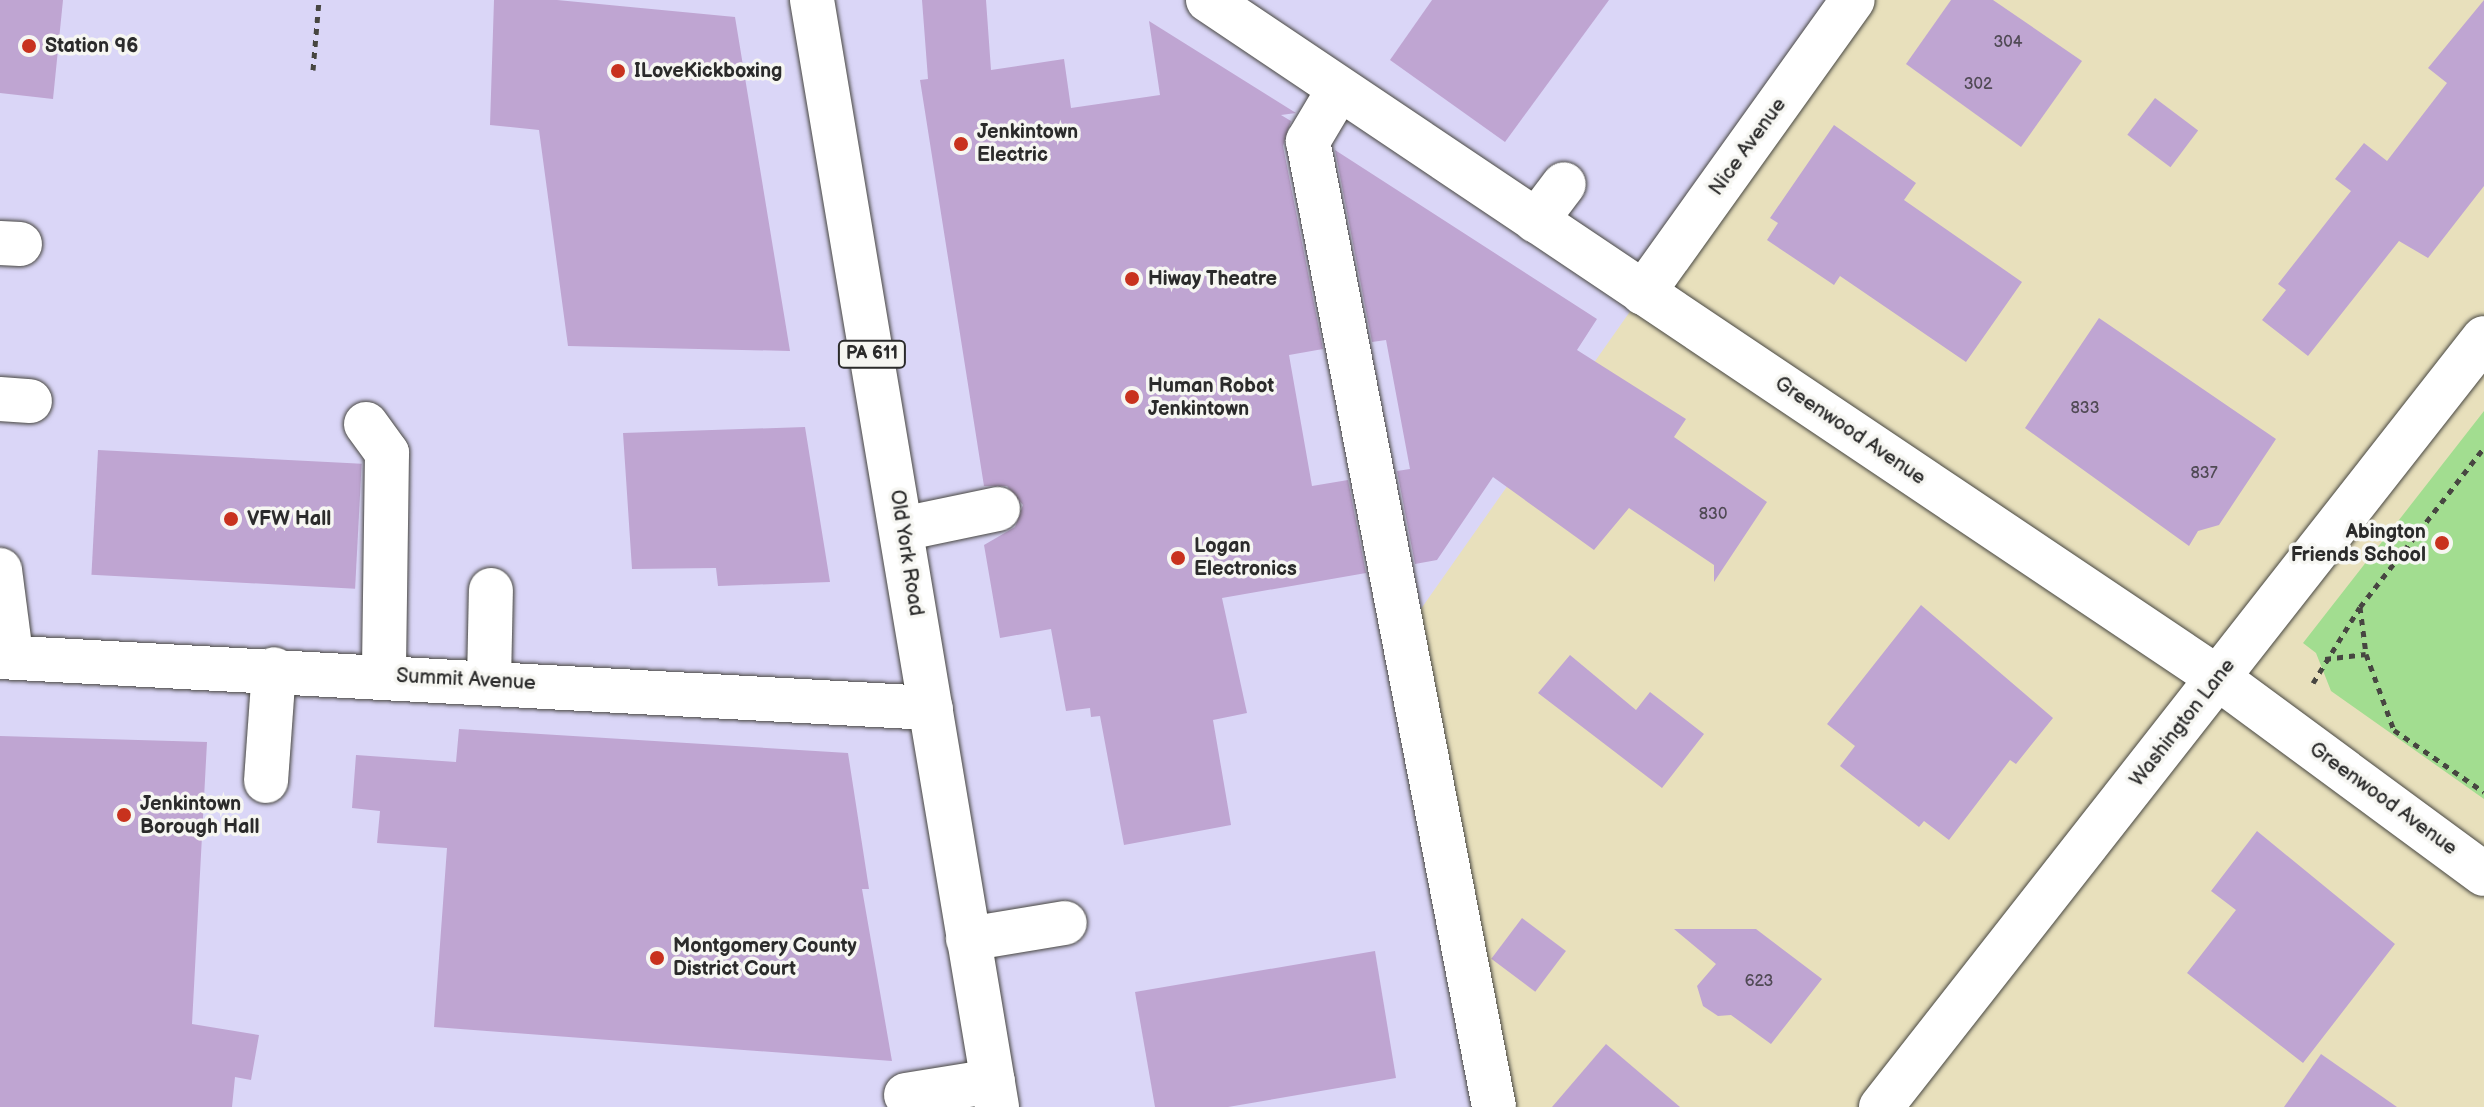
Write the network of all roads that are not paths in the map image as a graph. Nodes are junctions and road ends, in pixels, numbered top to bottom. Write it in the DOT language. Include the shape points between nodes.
graph roads {
  1 [pos="812,0"];
  2 [pos="1208,0"];
  3 [pos="1853,0"];
  4 [pos="1339,89"];
  5 [pos="1564,184"];
  6 [pos="1536,221"];
  7 [pos="1643,293"];
  8 [pos="2484,338"];
  9 [pos="366,424"];
  10 [pos="998,509"];
  11 [pos="902,529"];
  12 [pos="0,570"];
  13 [pos="491,590"];
  14 [pos="6,656"];
  15 [pos="274,669"];
  16 [pos="384,676"];
  17 [pos="2218,678"];
  18 [pos="489,682"];
  19 [pos="931,708"];
  20 [pos="266,781"];
  21 [pos="2484,874"];
  22 [pos="1065,923"];
  23 [pos="968,939"];
  24 [pos="995,1094"];
  25 [pos="906,1095"];
  26 [pos="1494,1107"];
  27 [pos="1881,1107"];
  1 -- 11 [label="main road, Old York Road / PA 611"];
  2 -- 4 [label="main road, Greenwood Avenue"];
  3 -- 7 [label="main road, Nice Avenue"];
  4 -- 6 [label="main road, Greenwood Avenue"];
  4 -- 26 [label="main road" via="1308,141 1394,634"];
  5 -- 6 [label="main road"];
  6 -- 7 [label="main road, Greenwood Avenue"];
  7 -- 17 [label="main road, Greenwood Avenue"];
  8 -- 17 [label="main road, Washington Lane"];
  9 -- 16 [label="main road" via="387,453"];
  10 -- 11 [label="main road"];
  11 -- 19 [label="main road, Old York Road / PA 611"];
  12 -- 14 [label="main road"];
  13 -- 18 [label="main road"];
  14 -- 15 [label="main road, Summit Avenue"];
  15 -- 16 [label="main road, Summit Avenue"];
  15 -- 20 [label="main road"];
  16 -- 18 [label="main road, Summit Avenue"];
  17 -- 21 [label="main road, Greenwood Avenue"];
  17 -- 27 [label="main road, Washington Lane"];
  18 -- 19 [label="main road, Summit Avenue"];
  19 -- 23 [label="main road, Old York Road / PA 611"];
  22 -- 23 [label="main road"];
  23 -- 24 [label="main road, Old York Road / PA 611"];
  24 -- 25 [label="main road"];
}
